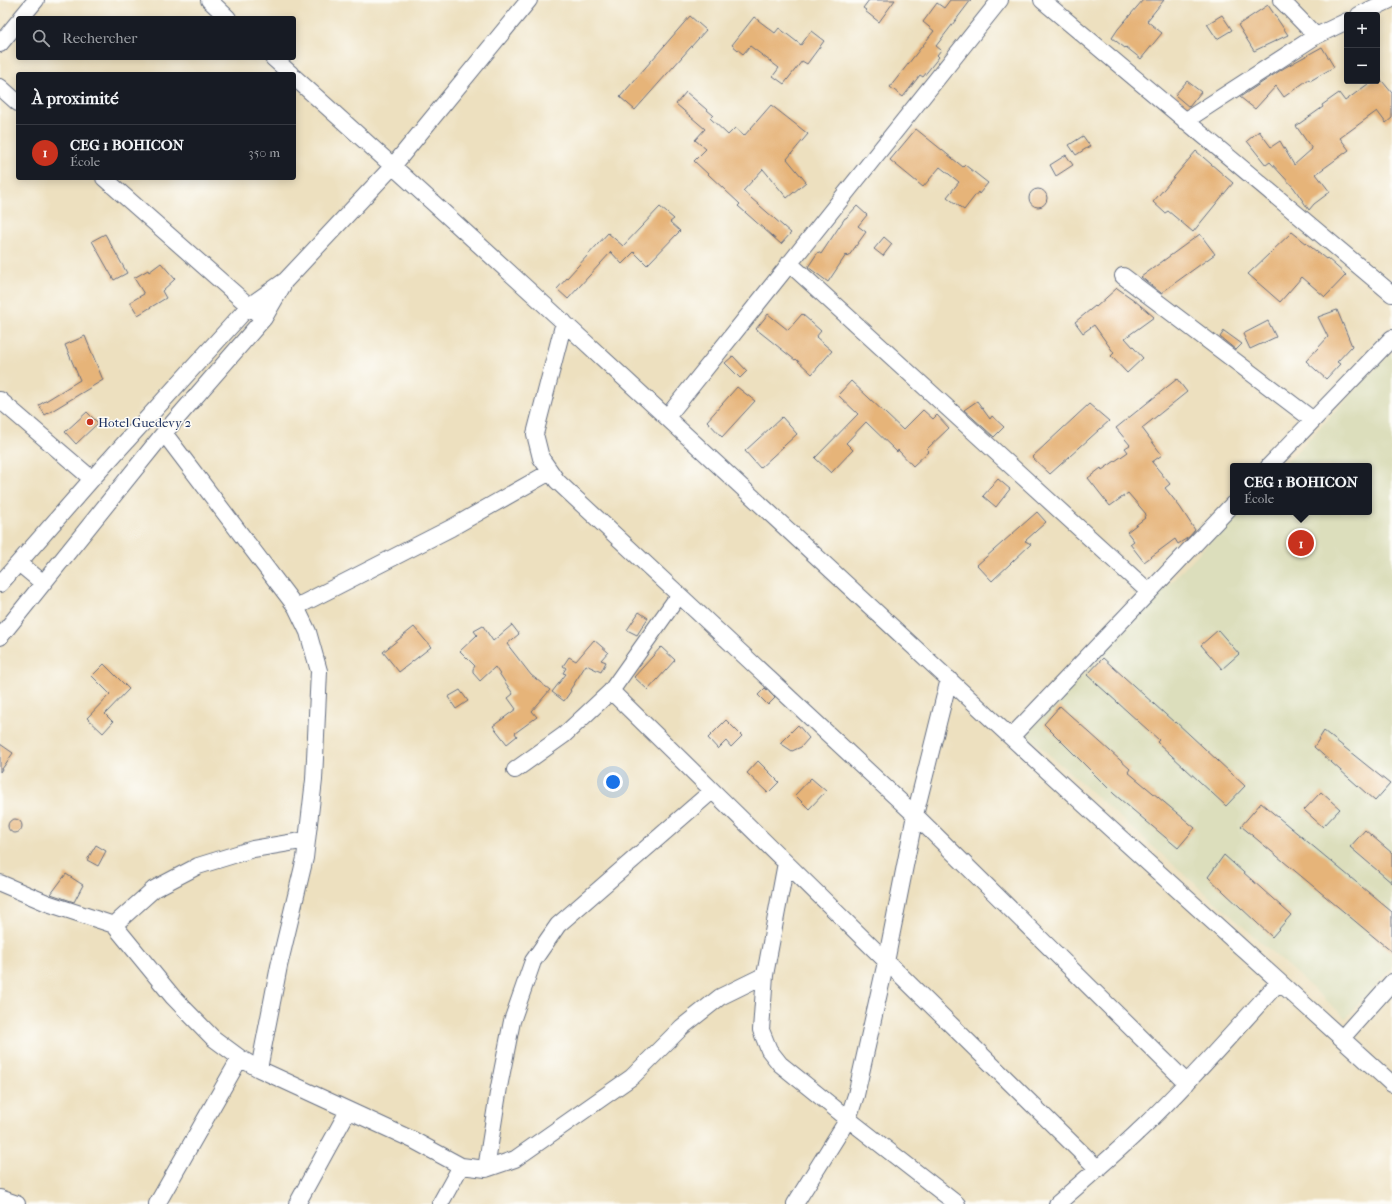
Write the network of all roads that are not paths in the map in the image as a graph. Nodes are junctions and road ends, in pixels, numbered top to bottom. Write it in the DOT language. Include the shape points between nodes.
graph roads {
  1 [pos="36,0"];
  2 [pos="209,0"];
  3 [pos="529,0"];
  4 [pos="1000,0"];
  5 [pos="1042,0"];
  6 [pos="1281,0"];
  7 [pos="1390,0"];
  8 [pos="1365,12"];
  9 [pos="23,16"];
  10 [pos="226,16"];
  11 [pos="1344,22"];
  12 [pos="16,24"];
  13 [pos="1316,36"];
  14 [pos="0,44"];
  15 [pos="275,60"];
  16 [pos="289,72"];
  17 [pos="296,79"];
  18 [pos="0,87"];
  19 [pos="16,101"];
  20 [pos="1185,121"];
  21 [pos="393,166"];
  22 [pos="106,180"];
  23 [pos="790,263"];
  24 [pos="1123,276"];
  25 [pos="286,280"];
  26 [pos="1392,294"];
  27 [pos="249,306"];
  28 [pos="264,318"];
  29 [pos="564,322"];
  30 [pos="1392,338"];
  31 [pos="0,400"];
  32 [pos="667,417"];
  33 [pos="1313,420"];
  34 [pos="164,433"];
  35 [pos="1272,463"];
  36 [pos="550,472"];
  37 [pos="92,479"];
  38 [pos="1230,507"];
  39 [pos="19,563"];
  40 [pos="0,584"];
  41 [pos="43,584"];
  42 [pos="1149,592"];
  43 [pos="680,595"];
  44 [pos="296,607"];
  45 [pos="0,637"];
  46 [pos="949,679"];
  47 [pos="611,690"];
  48 [pos="1011,737"];
  49 [pos="515,770"];
  50 [pos="712,790"];
  51 [pos="915,815"];
  52 [pos="307,840"];
  53 [pos="786,863"];
  54 [pos="0,883"];
  55 [pos="114,925"];
  56 [pos="886,962"];
  57 [pos="764,975"];
  58 [pos="1280,982"];
  59 [pos="1392,982"];
  60 [pos="1342,1038"];
  61 [pos="240,1058"];
  62 [pos="259,1069"];
  63 [pos="1187,1083"];
  64 [pos="1392,1084"];
  65 [pos="348,1110"];
  66 [pos="848,1119"];
  67 [pos="461,1166"];
  68 [pos="486,1169"];
  69 [pos="1098,1169"];
  70 [pos="0,1198"];
  71 [pos="17,1204"];
  72 [pos="157,1204"];
  73 [pos="297,1204"];
  74 [pos="440,1204"];
  75 [pos="795,1204"];
  76 [pos="957,1204"];
  77 [pos="1056,1204"];
  1 -- 9 [label="street"];
  2 -- 10 [label="street"];
  3 -- 21 [label="street"];
  4 -- 23 [label="street"];
  5 -- 20 [label="street"];
  6 -- 13 [label="street"];
  7 -- 8 [label="street"];
  11 -- 13 [label="street"];
  12 -- 14 [label="street"];
  13 -- 20 [label="street"];
  15 -- 16 [label="street"];
  17 -- 21 [label="street"];
  18 -- 19 [label="street"];
  20 -- 26 [label="street"];
  21 -- 25 [label="street"];
  21 -- 29 [label="street"];
  22 -- 27 [label="street"];
  23 -- 32 [label="street"];
  23 -- 42 [label="street"];
  24 -- 33 [label="street"];
  25 -- 27 [label="street"];
  25 -- 28 [label="street"];
  27 -- 28 [label="street"];
  27 -- 37 [label="street"];
  28 -- 34 [label="street"];
  29 -- 32 [label="street"];
  29 -- 36 [label="street" via="535,434 541,458"];
  30 -- 33 [label="street"];
  31 -- 37 [label="street"];
  32 -- 46 [label="street"];
  33 -- 35 [label="street"];
  34 -- 41 [label="street"];
  34 -- 44 [label="street"];
  36 -- 43 [label="street"];
  36 -- 44 [label="street" via="451,528"];
  37 -- 39 [label="street"];
  38 -- 42 [label="street"];
  39 -- 40 [label="street"];
  39 -- 41 [label="street"];
  41 -- 45 [label="street"];
  42 -- 48 [label="street"];
  43 -- 47 [label="street"];
  43 -- 51 [label="street"];
  44 -- 52 [label="street" via="308,632 318,671 314,780"];
  46 -- 48 [label="street"];
  46 -- 51 [label="street"];
  47 -- 49 [label="street" via="564,735"];
  47 -- 50 [label="street"];
  48 -- 58 [label="street"];
  50 -- 53 [label="street"];
  50 -- 68 [label="street" via="558,924 532,961 512,1021"];
  51 -- 56 [label="street"];
  51 -- 63 [label="street"];
  52 -- 55 [label="street" via="253,849 198,866 154,889"];
  52 -- 62 [label="street"];
  53 -- 56 [label="street"];
  53 -- 57 [label="street"];
  54 -- 55 [label="street" via="47,903"];
  55 -- 61 [label="street" via="173,998 213,1038"];
  56 -- 66 [label="street" via="856,1095"];
  56 -- 69 [label="street"];
  57 -- 66 [label="street" via="761,1030 769,1050 780,1064"];
  57 -- 68 [label="street" via="720,997 682,1027 632,1076 516,1159"];
  58 -- 60 [label="street"];
  58 -- 63 [label="street"];
  59 -- 60 [label="street"];
  60 -- 64 [label="street"];
  61 -- 62 [label="street"];
  61 -- 72 [label="street"];
  62 -- 65 [label="street"];
  63 -- 69 [label="street"];
  65 -- 67 [label="street"];
  65 -- 73 [label="street"];
  66 -- 75 [label="street"];
  66 -- 76 [label="street"];
  67 -- 68 [label="street"];
  67 -- 74 [label="street"];
  69 -- 77 [label="street"];
  70 -- 71 [label="street"];
}
